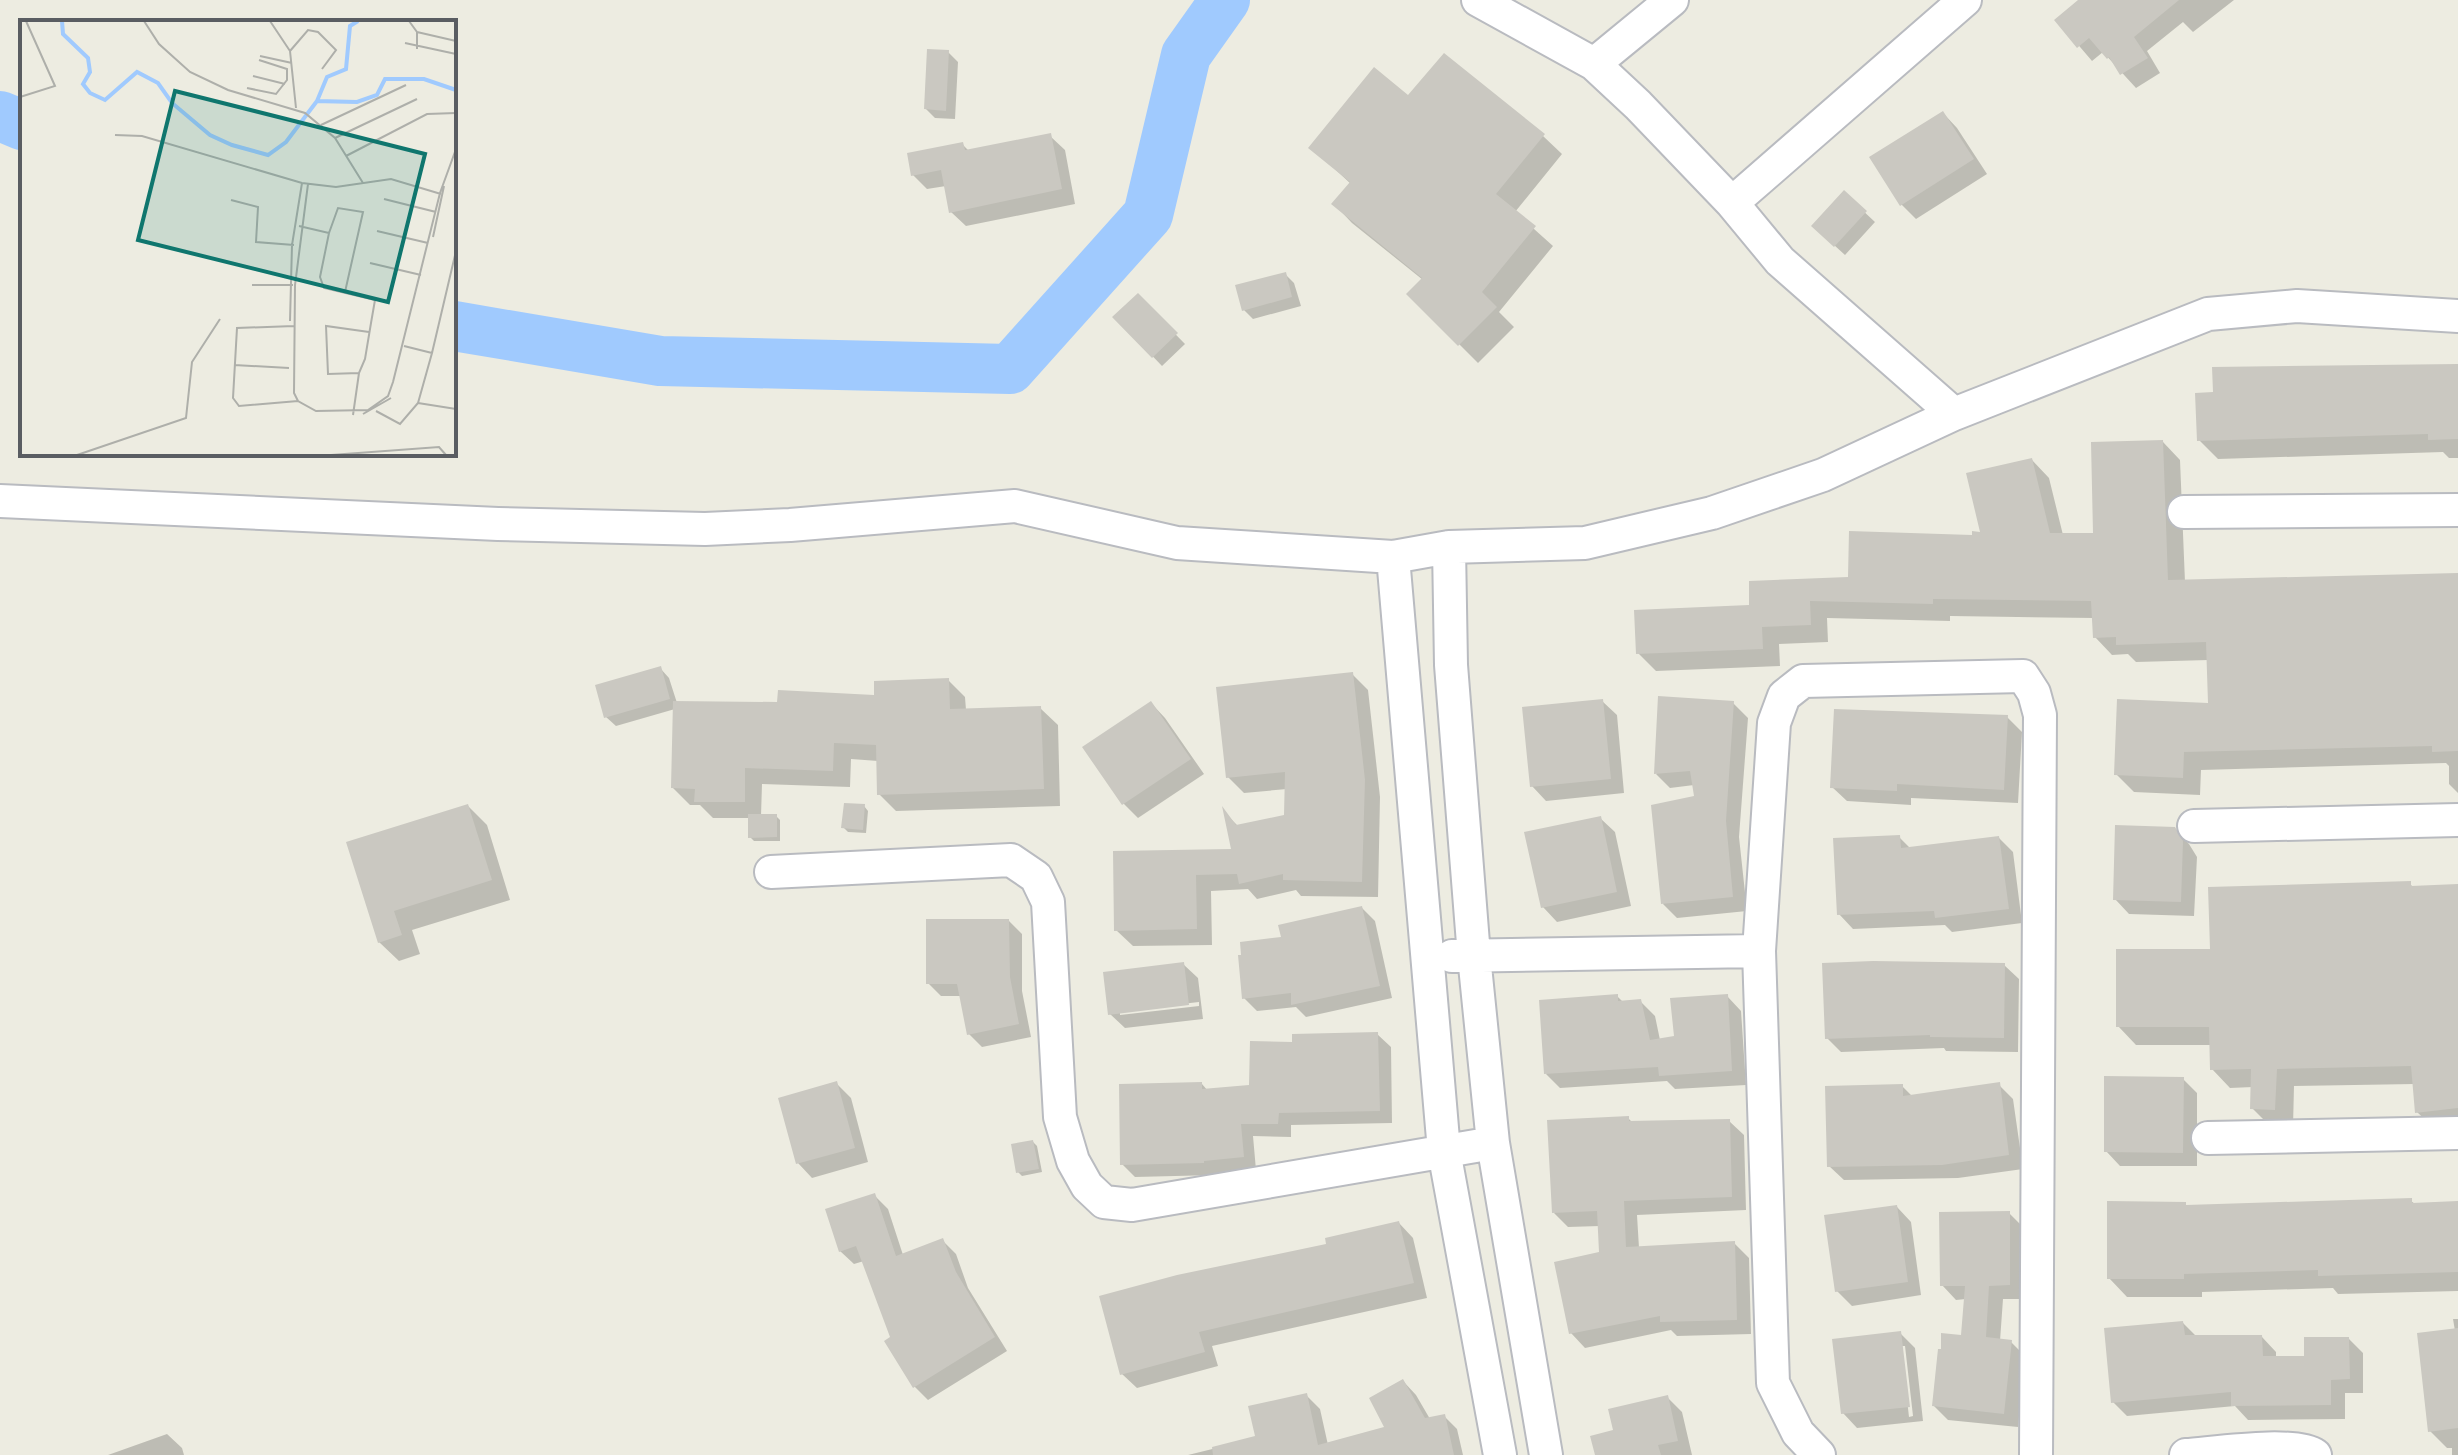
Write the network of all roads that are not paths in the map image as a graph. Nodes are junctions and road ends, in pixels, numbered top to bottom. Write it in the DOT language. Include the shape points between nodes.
graph roads {
  1 [pos="1478,0"];
  2 [pos="1672,0"];
  3 [pos="1965,0"];
  4 [pos="1594,64"];
  5 [pos="1732,203"];
  6 [pos="2458,316"];
  7 [pos="1954,414"];
  8 [pos="0,501"];
  9 [pos="2458,510"];
  10 [pos="2184,512"];
  11 [pos="1449,547"];
  12 [pos="1393,557"];
  13 [pos="2458,820"];
  14 [pos="2194,826"];
  15 [pos="771,872"];
  16 [pos="1759,951"];
  17 [pos="1428,955"];
  18 [pos="1474,956"];
  19 [pos="2458,1133"];
  20 [pos="2208,1138"];
  21 [pos="1493,1143"];
  22 [pos="1444,1151"];
  23 [pos="1500,1455"];
  24 [pos="1546,1455"];
  25 [pos="1819,1455"];
  26 [pos="2036,1455"];
  27 [pos="2186,1455"];
  28 [pos="2315,1455"];
  1 -- 4 [label="street"];
  2 -- 4 [label="street"];
  3 -- 5 [label="street"];
  4 -- 5 [label="street"];
  5 -- 7 [label="street" via="1780,261"];
  6 -- 7 [label="street" via="2297,306 2208,314"];
  7 -- 11 [label="street" via="1823,475 1712,513 1585,543"];
  8 -- 12 [label="street" via="705,529 1015,506 1177,543"];
  9 -- 10 [label="street"];
  11 -- 12 [label="street"];
  11 -- 18 [label="street" via="1451,665"];
  12 -- 17 [label="street"];
  13 -- 14 [label="street"];
  15 -- 22 [label="street" via="1011,860 1036,877 1048,902 1060,1117 1073,1161 1104,1202 1132,1205"];
  16 -- 18 [label="street"];
  16 -- 25 [label="street" via="1773,1383 1798,1433"];
  16 -- 26 [label="street" via="1774,723 1784,696 1803,681 2023,676 2040,715"];
  17 -- 18 [label="street"];
  17 -- 22 [label="street"];
  18 -- 21 [label="street"];
  19 -- 20 [label="street"];
  21 -- 22 [label="street"];
  21 -- 24 [label="street"];
  22 -- 23 [label="street"];
  27 -- 28 [label="street" via="2284,1448"];
}
